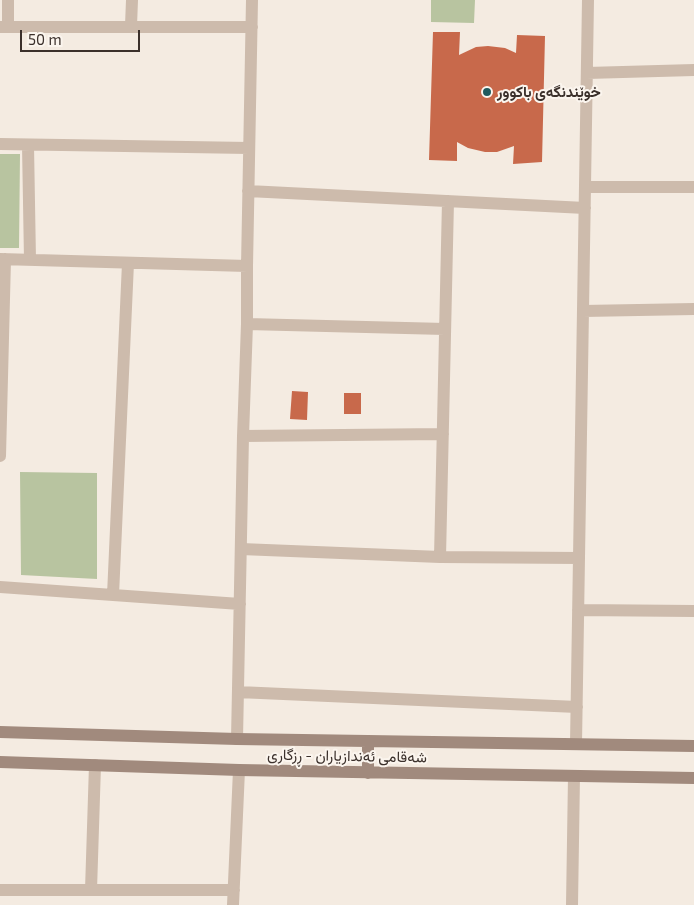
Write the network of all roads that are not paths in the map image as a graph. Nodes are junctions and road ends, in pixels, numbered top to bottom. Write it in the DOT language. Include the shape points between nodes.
graph roads {
  1 [pos="8,0"];
  2 [pos="132,0"];
  3 [pos="252,0"];
  4 [pos="588,0"];
  5 [pos="131,26"];
  6 [pos="4,27"];
  7 [pos="252,27"];
  8 [pos="694,70"];
  9 [pos="587,73"];
  10 [pos="0,144"];
  11 [pos="28,144"];
  12 [pos="249,148"];
  13 [pos="585,187"];
  14 [pos="694,187"];
  15 [pos="248,191"];
  16 [pos="448,201"];
  17 [pos="585,208"];
  18 [pos="3,259"];
  19 [pos="30,260"];
  20 [pos="128,263"];
  21 [pos="247,266"];
  22 [pos="694,309"];
  23 [pos="583,311"];
  24 [pos="247,324"];
  25 [pos="445,329"];
  26 [pos="443,434"];
  27 [pos="243,436"];
  28 [pos="0,456"];
  29 [pos="241,549"];
  30 [pos="440,557"];
  31 [pos="579,558"];
  32 [pos="0,587"];
  33 [pos="113,595"];
  34 [pos="240,604"];
  35 [pos="578,610"];
  36 [pos="694,611"];
  37 [pos="238,692"];
  38 [pos="577,708"];
  39 [pos="0,732"];
  40 [pos="238,739"];
  41 [pos="368,740"];
  42 [pos="576,744"];
  43 [pos="694,746"];
  44 [pos="0,762"];
  45 [pos="96,765"];
  46 [pos="239,770"];
  47 [pos="368,773"];
  48 [pos="574,776"];
  49 [pos="694,778"];
  50 [pos="0,890"];
  51 [pos="91,890"];
  52 [pos="234,890"];
  53 [pos="233,905"];
  54 [pos="572,905"];
  1 -- 6 [label="street"];
  2 -- 5 [label="street"];
  3 -- 7 [label="street"];
  4 -- 9 [label="street"];
  5 -- 6 [label="street"];
  5 -- 7 [label="street"];
  7 -- 12 [label="street"];
  8 -- 9 [label="street"];
  9 -- 13 [label="street"];
  10 -- 11 [label="street"];
  11 -- 12 [label="street"];
  11 -- 19 [label="street"];
  12 -- 15 [label="street"];
  13 -- 14 [label="street"];
  13 -- 17 [label="street"];
  15 -- 16 [label="street"];
  15 -- 21 [label="street"];
  16 -- 17 [label="street"];
  16 -- 25 [label="street"];
  17 -- 23 [label="street"];
  18 -- 19 [label="street"];
  18 -- 28 [label="street"];
  19 -- 20 [label="street"];
  20 -- 21 [label="street"];
  20 -- 33 [label="street"];
  21 -- 24 [label="street"];
  22 -- 23 [label="street"];
  23 -- 31 [label="street"];
  24 -- 25 [label="street"];
  24 -- 27 [label="street"];
  25 -- 26 [label="street"];
  26 -- 27 [label="street"];
  26 -- 30 [label="street"];
  27 -- 29 [label="street"];
  29 -- 30 [label="street"];
  29 -- 34 [label="street"];
  30 -- 31 [label="street"];
  31 -- 35 [label="street"];
  32 -- 33 [label="street"];
  33 -- 34 [label="street"];
  34 -- 37 [label="street"];
  35 -- 36 [label="street"];
  35 -- 38 [label="street"];
  37 -- 38 [label="street"];
  37 -- 40 [label="street"];
  38 -- 42 [label="street"];
  39 -- 40 [label="street, شەقامی ئەندازیاران - ڕزگاری"];
  40 -- 41 [label="street, شەقامی ئەندازیاران - ڕزگاری"];
  41 -- 42 [label="street, شەقامی ئەندازیاران - ڕزگاری"];
  41 -- 47 [label="street"];
  42 -- 43 [label="street, شەقامی ئەندازیاران - ڕزگاری"];
  44 -- 45 [label="street, شەقامی ئەندازیاران - ڕزگاری"];
  45 -- 46 [label="street, شەقامی ئەندازیاران - ڕزگاری"];
  45 -- 51 [label="street"];
  46 -- 47 [label="street, شەقامی ئەندازیاران - ڕزگاری"];
  46 -- 52 [label="street"];
  47 -- 48 [label="street, شەقامی ئەندازیاران - ڕزگاری"];
  48 -- 49 [label="street, شەقامی ئەندازیاران - ڕزگاری"];
  48 -- 54 [label="street"];
  50 -- 51 [label="street"];
  51 -- 52 [label="street"];
  52 -- 53 [label="street"];
}
